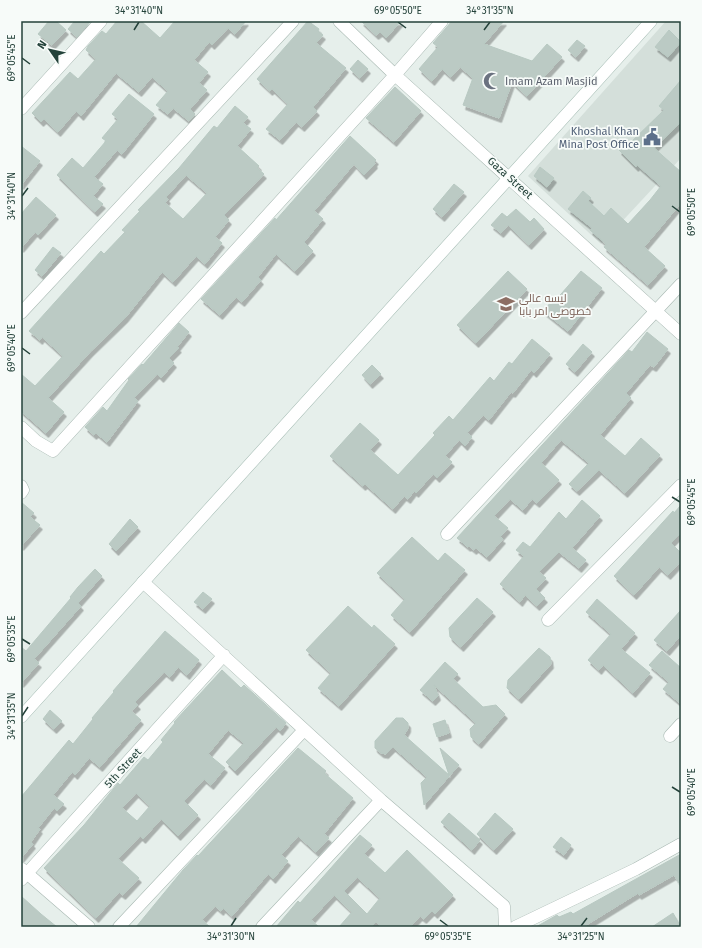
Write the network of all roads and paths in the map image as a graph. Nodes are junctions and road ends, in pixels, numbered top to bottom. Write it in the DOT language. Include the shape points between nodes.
graph roads {
  1 [pos="101,21"];
  2 [pos="293,21"];
  3 [pos="339,21"];
  4 [pos="442,21"];
  5 [pos="652,21"];
  6 [pos="395,75"];
  7 [pos="21,109"];
  8 [pos="510,178"];
  9 [pos="681,284"];
  10 [pos="656,312"];
  11 [pos="21,313"];
  12 [pos="681,334"];
  13 [pos="21,426"];
  14 [pos="681,485"];
  15 [pos="21,486"];
  16 [pos="21,493"];
  17 [pos="447,534"];
  18 [pos="143,582"];
  19 [pos="548,620"];
  20 [pos="224,656"];
  21 [pos="21,717"];
  22 [pos="681,724"];
  23 [pos="304,730"];
  24 [pos="670,736"];
  25 [pos="381,800"];
  26 [pos="681,844"];
  27 [pos="23,874"];
  28 [pos="89,927"];
  29 [pos="119,927"];
  30 [pos="262,927"];
  31 [pos="505,927"];
  32 [pos="515,927"];
  1 -- 7 [label="street"];
  2 -- 11 [label="street"];
  3 -- 6 [label="street, Gaza Street"];
  4 -- 6 [label="street"];
  5 -- 8 [label="street"];
  6 -- 8 [label="street, Gaza Street"];
  6 -- 13 [label="street" via="53,451"];
  8 -- 10 [label="street, Gaza Street"];
  8 -- 18 [label="street"];
  9 -- 10 [label="street"];
  10 -- 12 [label="street, Gaza Street"];
  10 -- 17 [label="street"];
  14 -- 19 [label="street"];
  15 -- 16 [label="street"];
  18 -- 20 [label="street"];
  18 -- 21 [label="street"];
  20 -- 23 [label="street"];
  20 -- 27 [label="street, 5th Street"];
  22 -- 24 [label="street"];
  23 -- 25 [label="street"];
  23 -- 29 [label="street"];
  25 -- 30 [label="street"];
  25 -- 31 [label="street" via="504,906"];
  26 -- 32 [label="street" via="636,869"];
  27 -- 28 [label="street"];
}
